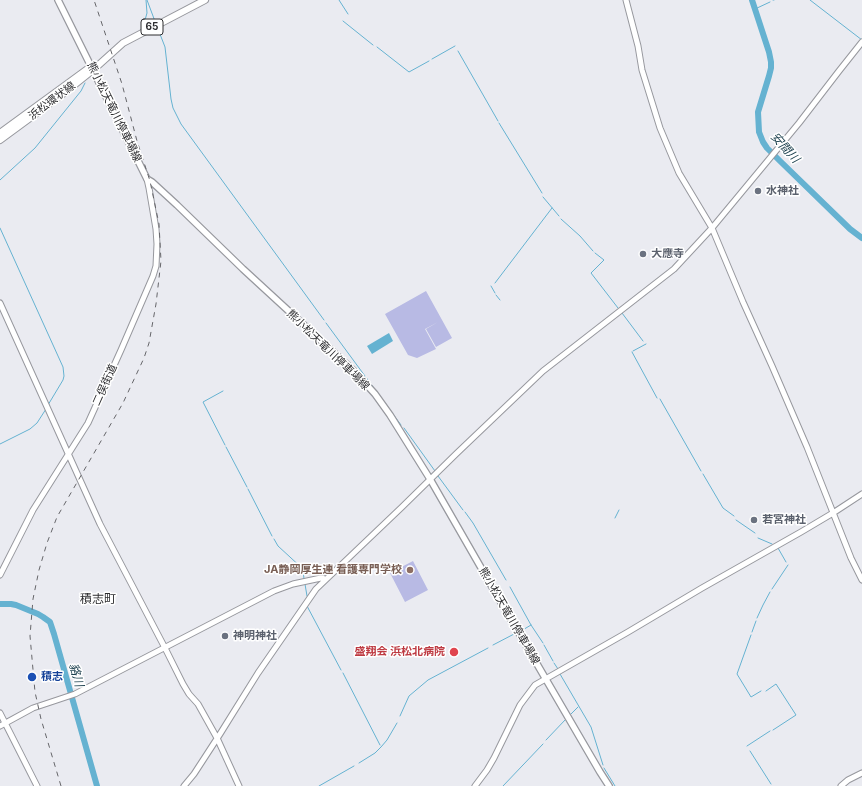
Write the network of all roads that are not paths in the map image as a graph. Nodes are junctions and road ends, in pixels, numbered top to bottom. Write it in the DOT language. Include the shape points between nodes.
graph roads {
  1 [pos="58,0"];
  2 [pos="205,0"];
  3 [pos="626,0"];
  4 [pos="862,42"];
  5 [pos="92,68"];
  6 [pos="0,134"];
  7 [pos="0,140"];
  8 [pos="147,179"];
  9 [pos="712,228"];
  10 [pos="0,303"];
  11 [pos="68,453"];
  12 [pos="430,479"];
  13 [pos="862,494"];
  14 [pos="833,513"];
  15 [pos="0,575"];
  16 [pos="325,579"];
  17 [pos="862,580"];
  18 [pos="165,648"];
  19 [pos="546,679"];
  20 [pos="0,713"];
  21 [pos="5,723"];
  22 [pos="0,726"];
  23 [pos="217,738"];
  24 [pos="862,773"];
  25 [pos="37,786"];
  26 [pos="184,786"];
  27 [pos="240,786"];
  28 [pos="475,786"];
  29 [pos="609,786"];
  30 [pos="841,786"];
  1 -- 5 [label="main road, 熊小松天竜川停車場線"];
  2 -- 5 [label="main road, 浜松環状線 / 65" via="123,43"];
  3 -- 9 [label="street" via="642,70 660,128 679,173"];
  4 -- 9 [label="street"];
  5 -- 6 [label="main road, 浜松環状線 / 65"];
  5 -- 7 [label="main road, 浜松環状線 / 65" via="68,90"];
  5 -- 8 [label="main road, 熊小松天竜川停車場線"];
  8 -- 11 [label="street, 二俣街道" via="156,229 156,266 97,405"];
  8 -- 12 [label="main road, 熊小松天竜川停車場線" via="355,372 375,394"];
  9 -- 12 [label="street" via="674,268 543,371"];
  9 -- 14 [label="street"];
  10 -- 11 [label="street"];
  11 -- 15 [label="street, 二俣街道" via="33,510"];
  11 -- 18 [label="street" via="100,524"];
  12 -- 16 [label="street"];
  12 -- 19 [label="main road, 熊小松天竜川停車場線"];
  13 -- 14 [label="street"];
  14 -- 17 [label="street"];
  14 -- 19 [label="street"];
  16 -- 18 [label="street" via="299,582 277,589"];
  16 -- 23 [label="street" via="258,673"];
  18 -- 21 [label="street" via="74,694 33,708"];
  18 -- 23 [label="street" via="182,684 198,704"];
  19 -- 28 [label="street" via="535,685 520,705 490,764"];
  19 -- 29 [label="main road, 熊小松天竜川停車場線"];
  20 -- 21 [label="street"];
  21 -- 22 [label="street"];
  21 -- 25 [label="street"];
  23 -- 26 [label="street"];
  23 -- 27 [label="street"];
  24 -- 30 [label="street"];
}
